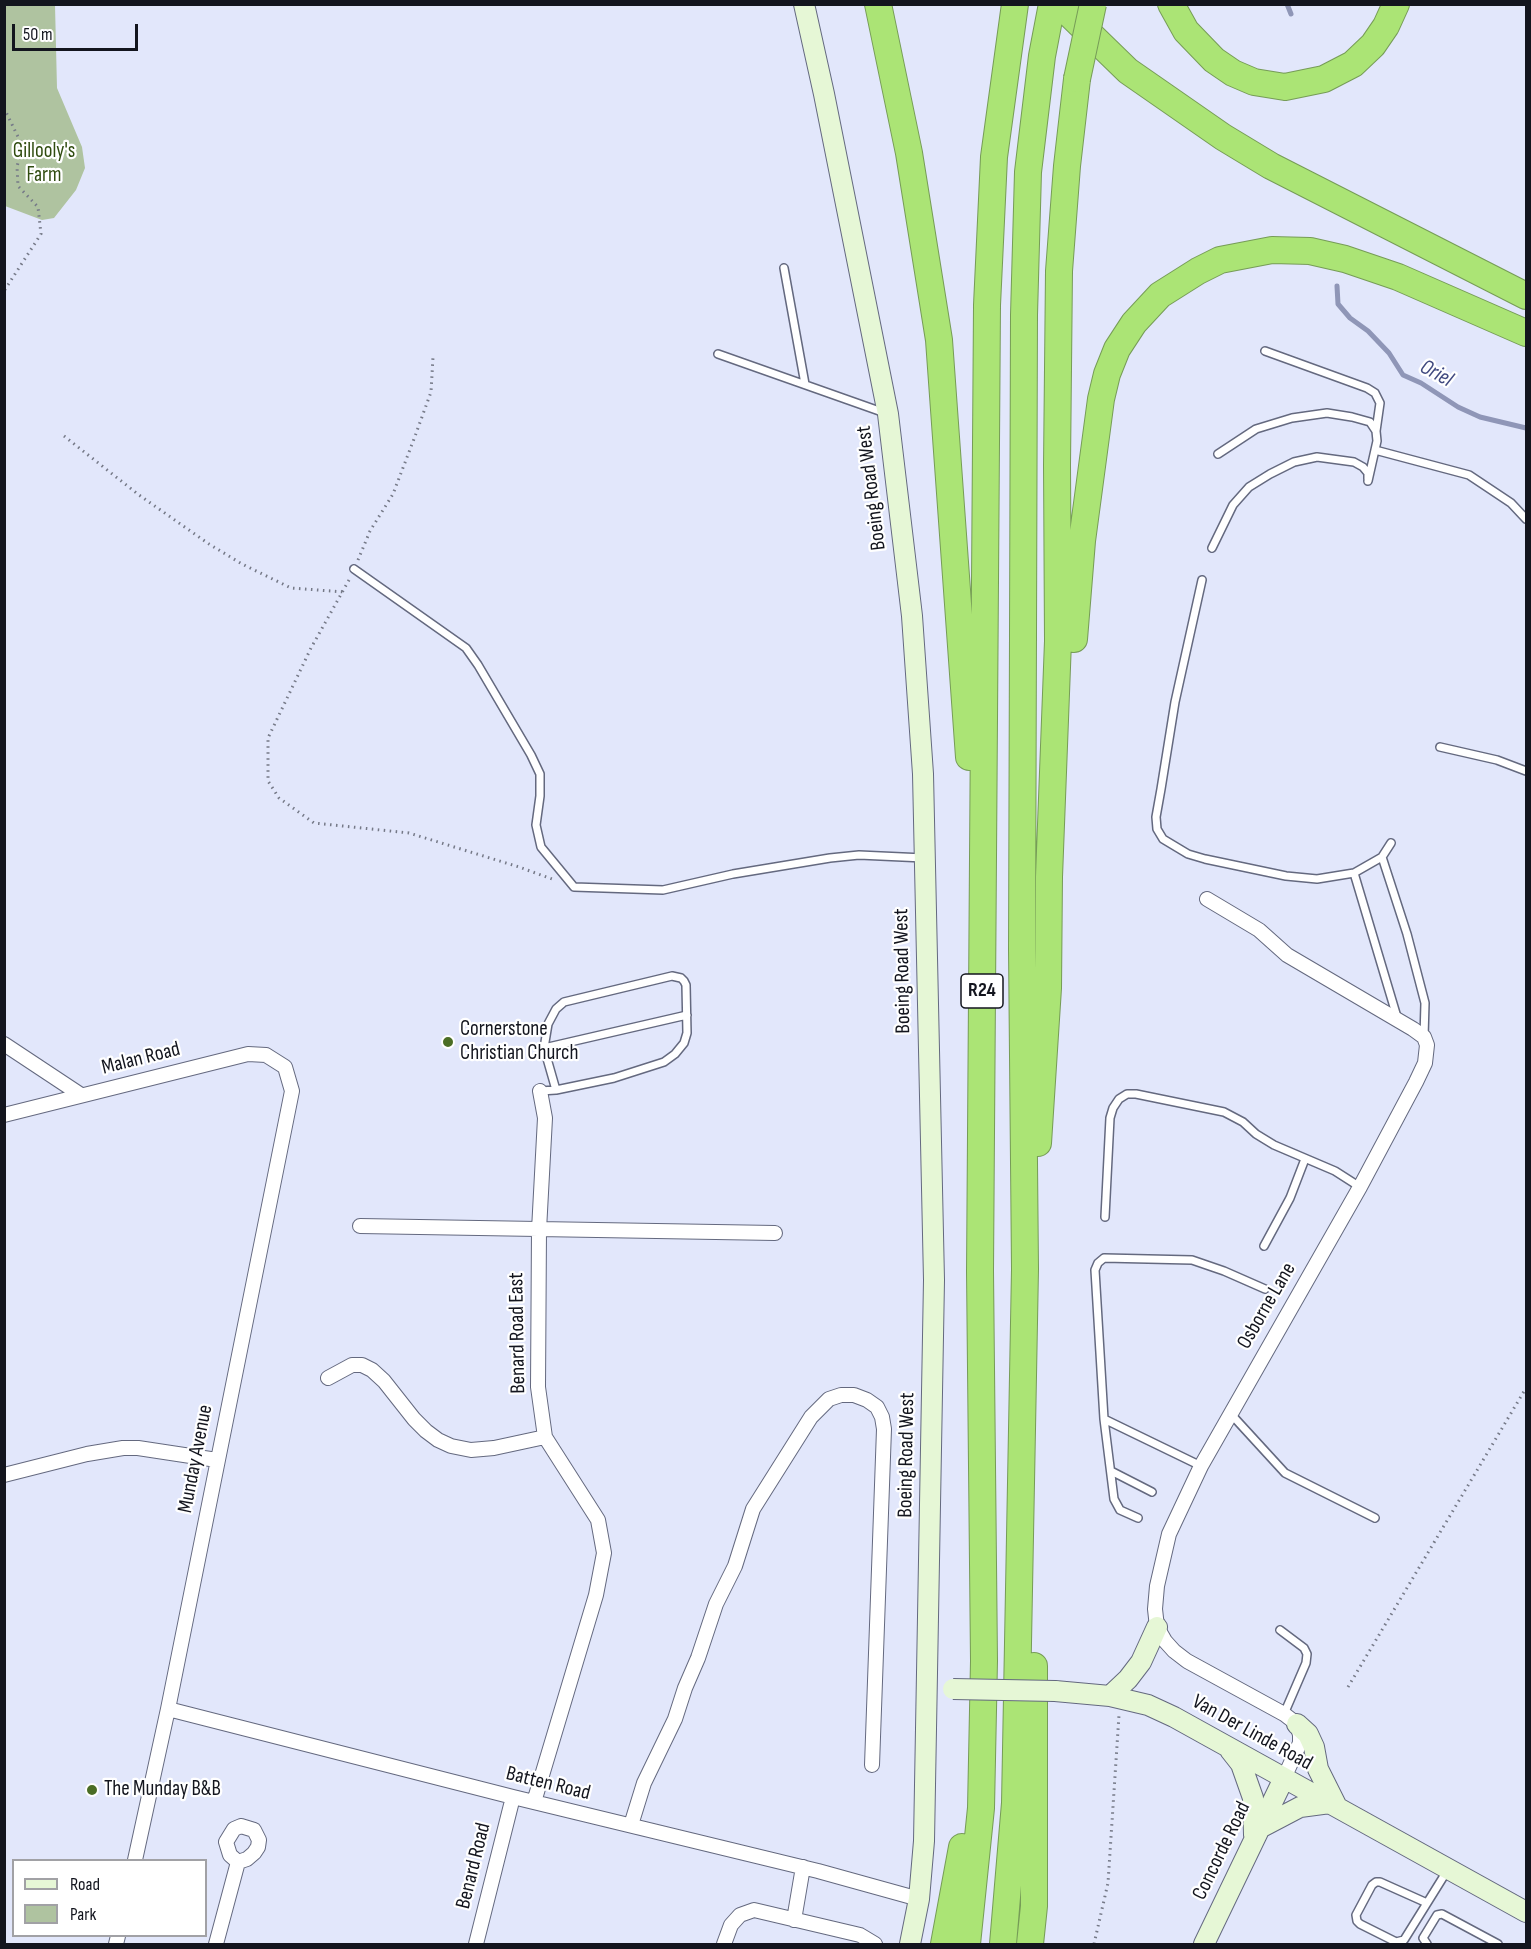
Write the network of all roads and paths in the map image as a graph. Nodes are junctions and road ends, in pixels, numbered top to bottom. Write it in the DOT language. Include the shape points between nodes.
graph roads {
  1 [pos="804,4"];
  2 [pos="878,4"];
  3 [pos="1016,4"];
  4 [pos="1052,4"];
  5 [pos="1059,4"];
  6 [pos="1093,4"];
  7 [pos="1171,4"];
  8 [pos="1396,4"];
  9 [pos="4,108"];
  10 [pos="784,268"];
  11 [pos="4,291"];
  12 [pos="1527,296"];
  13 [pos="1527,333"];
  14 [pos="1265,351"];
  15 [pos="718,354"];
  16 [pos="433,357"];
  17 [pos="805,384"];
  18 [pos="888,414"];
  19 [pos="1376,431"];
  20 [pos="64,436"];
  21 [pos="1375,450"];
  22 [pos="1218,454"];
  23 [pos="1527,519"];
  24 [pos="1212,548"];
  25 [pos="354,569"];
  26 [pos="1202,580"];
  27 [pos="344,592"];
  28 [pos="1440,747"];
  29 [pos="1527,771"];
  30 [pos="1391,843"];
  31 [pos="1382,857"];
  32 [pos="924,858"];
  33 [pos="1354,873"];
  34 [pos="1049,876"];
  35 [pos="574,887"];
  36 [pos="1207,899"];
  37 [pos="982,946"];
  38 [pos="687,1015"];
  39 [pos="1397,1020"];
  40 [pos="1424,1037"];
  41 [pos="4,1044"];
  42 [pos="544,1048"];
  43 [pos="285,1067"];
  44 [pos="556,1090"];
  45 [pos="540,1091"];
  46 [pos="81,1095"];
  47 [pos="4,1115"];
  48 [pos="1305,1159"];
  49 [pos="1360,1187"];
  50 [pos="1105,1217"];
  51 [pos="360,1226"];
  52 [pos="539,1230"];
  53 [pos="775,1233"];
  54 [pos="1264,1246"];
  55 [pos="1024,1269"];
  56 [pos="1265,1289"];
  57 [pos="328,1378"];
  58 [pos="1527,1388"];
  59 [pos="1230,1413"];
  60 [pos="1104,1419"];
  61 [pos="1022,1435"];
  62 [pos="545,1437"];
  63 [pos="217,1460"];
  64 [pos="1201,1466"];
  65 [pos="1111,1471"];
  66 [pos="4,1475"];
  67 [pos="1152,1492"];
  68 [pos="1138,1518"];
  69 [pos="1375,1518"];
  70 [pos="1157,1627"];
  71 [pos="1280,1630"];
  72 [pos="984,1661"];
  73 [pos="1348,1687"];
  74 [pos="926,1688"];
  75 [pos="1116,1697"];
  76 [pos="168,1709"];
  77 [pos="1291,1719"];
  78 [pos="1226,1744"];
  79 [pos="872,1765"];
  80 [pos="1284,1778"];
  81 [pos="513,1797"];
  82 [pos="534,1802"];
  83 [pos="1333,1805"];
  84 [pos="631,1825"];
  85 [pos="1257,1834"];
  86 [pos="135,1859"];
  87 [pos="238,1862"];
  88 [pos="803,1867"];
  89 [pos="1449,1869"];
  90 [pos="919,1899"];
  91 [pos="1427,1903"];
  92 [pos="1527,1912"];
  93 [pos="794,1920"];
  94 [pos="216,1944"];
  95 [pos="476,1944"];
  96 [pos="724,1944"];
  97 [pos="875,1944"];
  98 [pos="910,1944"];
  99 [pos="944,1944"];
  100 [pos="967,1944"];
  101 [pos="1003,1944"];
  102 [pos="1030,1944"];
  103 [pos="1094,1944"];
  104 [pos="1206,1944"];
  105 [pos="1427,1944"];
  106 [pos="1498,1944"];
  1 -- 18 [label="main road, Boeing Road West"];
  2 -- 37 [label="highway" via="909,153 939,340"];
  3 -- 37 [label="highway, R24" via="994,157 987,305"];
  4 -- 55 [label="highway, R24" via="1028,172 1024,315"];
  5 -- 12 [label="highway" via="1128,70 1222,137 1271,166"];
  6 -- 34 [label="highway, bridge" via="1077,80 1059,271 1059,641"];
  7 -- 8 [label="highway" via="1186,31 1214,60 1254,82 1285,87 1324,79 1353,64 1373,45"];
  9 -- 11 [label="path" via="22,145 18,186 38,207 41,234"];
  10 -- 17 [label="lane"];
  13 -- 34 [label="highway" via="1398,277 1310,251 1281,250 1220,260 1160,295 1134,323 1117,349 1101,399 1082,541"];
  14 -- 19 [label="lane" via="1375,393 1380,403"];
  15 -- 17 [label="lane"];
  16 -- 25 [label="path" via="431,392 414,440 393,494 370,531"];
  17 -- 18 [label="lane"];
  18 -- 32 [label="main road, Boeing Road West" via="912,616 923,774"];
  19 -- 21 [label="lane"];
  19 -- 22 [label="lane" via="1370,422 1344,415 1292,418 1256,429"];
  20 -- 27 [label="path" via="139,495 242,564 291,588"];
  21 -- 23 [label="lane" via="1469,475 1511,503"];
  21 -- 24 [label="lane" via="1368,481 1363,466 1317,457 1294,462 1270,474 1233,505"];
  25 -- 27 [label="path"];
  25 -- 35 [label="lane" via="466,648 478,665 540,774 536,825 541,847"];
  26 -- 33 [label="lane" via="1175,702 1157,829 1173,846 1205,859 1317,879"];
  27 -- 35 [label="path" via="311,648 268,738 268,781 279,798 314,823 409,833"];
  28 -- 29 [label="lane"];
  30 -- 31 [label="lane"];
  31 -- 33 [label="lane"];
  31 -- 40 [label="lane" via="1425,1003"];
  32 -- 35 [label="lane" via="830,858 663,890"];
  32 -- 74 [label="main road, Boeing Road West" via="934,1280"];
  33 -- 39 [label="lane"];
  34 -- 55 [label="highway" via="1042,1091"];
  36 -- 39 [label="street" via="1259,930 1287,955"];
  37 -- 72 [label="highway, R24"];
  38 -- 42 [label="lane"];
  38 -- 42 [label="lane" via="686,985 681,978 672,976 564,1002 551,1016"];
  38 -- 44 [label="lane" via="684,1043 664,1062 615,1078"];
  39 -- 40 [label="street"];
  40 -- 49 [label="street, Osborne Lane" via="1425,1063"];
  41 -- 46 [label="street"];
  42 -- 44 [label="lane"];
  43 -- 46 [label="street, Malan Road" via="266,1055 248,1053"];
  43 -- 63 [label="street, Munday Avenue" via="292,1091"];
  44 -- 45 [label="lane"];
  45 -- 52 [label="street, Benard Road East" via="545,1118"];
  46 -- 47 [label="street, Malan Road"];
  48 -- 49 [label="lane"];
  48 -- 50 [label="lane" via="1274,1145 1224,1112 1126,1094 1119,1099 1110,1118"];
  48 -- 54 [label="lane" via="1290,1198"];
  49 -- 59 [label="street, Osborne Lane"];
  51 -- 52 [label="street"];
  52 -- 53 [label="street"];
  52 -- 62 [label="street, Benard Road East" via="536,1366"];
  55 -- 61 [label="highway, R24"];
  56 -- 60 [label="lane" via="1192,1260 1104,1258 1095,1270"];
  57 -- 62 [label="street" via="352,1365 372,1370 420,1425 451,1446 494,1448"];
  58 -- 73 [label="path"];
  59 -- 64 [label="street, Osborne Lane"];
  59 -- 69 [label="lane" via="1285,1473"];
  60 -- 64 [label="lane"];
  60 -- 65 [label="lane"];
  61 -- 101 [label="highway, R24" via="1015,1803"];
  61 -- 102 [label="highway" via="1035,1710 1034,1906"];
  62 -- 82 [label="street, Benard Road East" via="598,1520 604,1553 596,1595"];
  63 -- 66 [label="street" via="123,1448"];
  63 -- 76 [label="street, Munday Avenue"];
  64 -- 70 [label="street, Osborne Lane" via="1169,1534 1157,1586"];
  65 -- 67 [label="lane"];
  65 -- 68 [label="lane" via="1116,1505"];
  70 -- 75 [label="main road" via="1141,1662"];
  70 -- 77 [label="street" via="1165,1641 1187,1661"];
  71 -- 77 [label="lane" via="1307,1654"];
  72 -- 99 [label="highway" via="965,1827"];
  72 -- 100 [label="highway, R24" via="981,1808"];
  74 -- 75 [label="main road, Van Der Linde Road, bridge" via="1054,1691"];
  74 -- 90 [label="main road, Boeing Road West" via="924,1841"];
  75 -- 78 [label="main road, Van Der Linde Road" via="1174,1717"];
  75 -- 103 [label="path" via="1108,1883"];
  76 -- 81 [label="street, Batten Road"];
  76 -- 86 [label="street, Munday Avenue"];
  77 -- 80 [label="street" via="1300,1743"];
  77 -- 83 [label="main road" via="1308,1734"];
  78 -- 80 [label="main road, Van Der Linde Road"];
  78 -- 85 [label="main road" via="1241,1764 1253,1798"];
  79 -- 84 [label="street" via="884,1429 877,1407 854,1395 841,1395 829,1399 811,1417 753,1509 735,1566 716,1604 675,1719 644,1783"];
  80 -- 83 [label="main road, Van Der Linde Road"];
  80 -- 85 [label="main road, Concorde Road"];
  81 -- 82 [label="street, Batten Road"];
  81 -- 95 [label="street, Benard Road"];
  82 -- 84 [label="street, Batten Road"];
  83 -- 85 [label="main road" via="1300,1807"];
  83 -- 89 [label="main road, Van Der Linde Road"];
  84 -- 88 [label="street, Batten Road"];
  85 -- 104 [label="main road, Concorde Road"];
  87 -- 94 [label="street"];
  88 -- 90 [label="street, Batten Road"];
  88 -- 93 [label="street"];
  89 -- 91 [label="lane"];
  89 -- 92 [label="main road, Van Der Linde Road"];
  90 -- 98 [label="main road, Boeing Road West"];
  91 -- 91 [label="lane" via="1376,1882 1356,1915 1357,1921 1401,1942"];
  93 -- 96 [label="street" via="746,1911 731,1925"];
  93 -- 97 [label="street" via="860,1935"];
  105 -- 106 [label="lane" via="1423,1938 1437,1915 1442,1914"];
}
